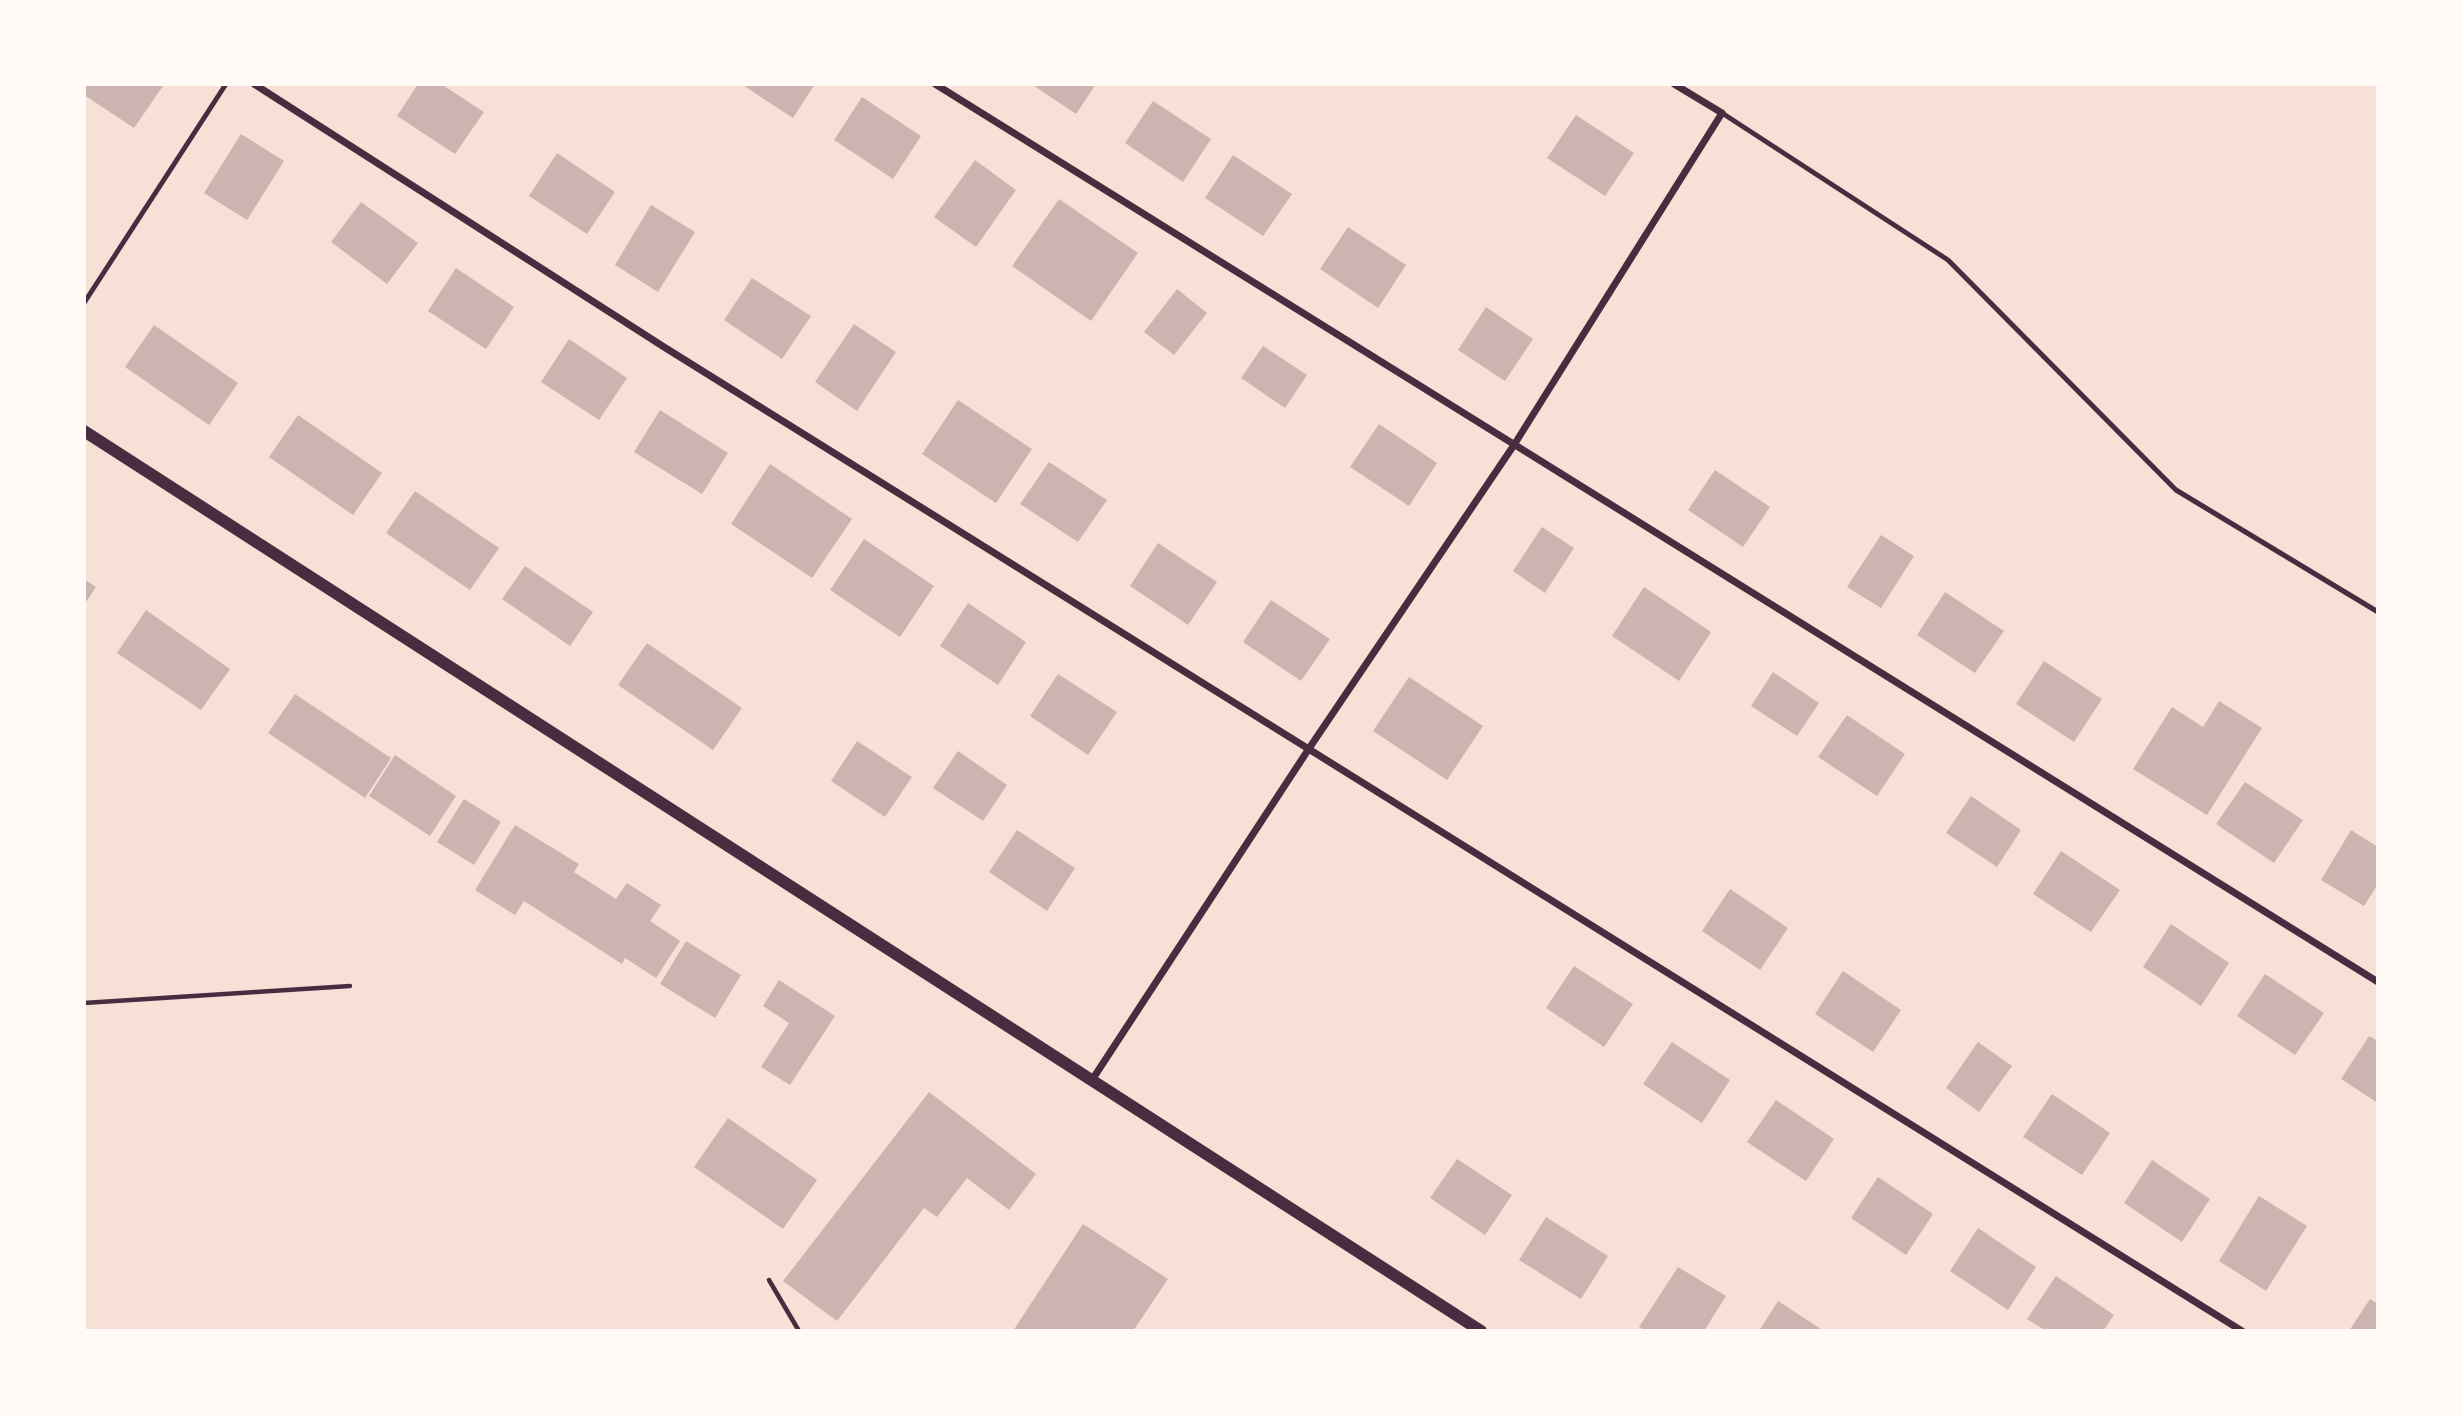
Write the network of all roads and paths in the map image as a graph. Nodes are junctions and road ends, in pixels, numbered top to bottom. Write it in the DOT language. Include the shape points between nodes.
graph roads {
  1 [pos="226,84"];
  2 [pos="254,84"];
  3 [pos="935,84"];
  4 [pos="1674,84"];
  5 [pos="1722,113"];
  6 [pos="84,303"];
  7 [pos="84,431"];
  8 [pos="1514,445"];
  9 [pos="2378,612"];
  10 [pos="1308,750"];
  11 [pos="2378,982"];
  12 [pos="350,986"];
  13 [pos="84,1003"];
  14 [pos="1092,1080"];
  15 [pos="769,1280"];
  16 [pos="799,1331"];
  17 [pos="1481,1331"];
  18 [pos="2242,1331"];
  1 -- 6 [label="lane"];
  2 -- 10 [label="street"];
  3 -- 8 [label="street"];
  4 -- 5 [label="street"];
  5 -- 8 [label="street"];
  5 -- 9 [label="lane" via="1948,260 2176,490"];
  7 -- 14 [label="street"];
  8 -- 10 [label="street"];
  8 -- 11 [label="street"];
  10 -- 14 [label="street"];
  10 -- 18 [label="street"];
  12 -- 13 [label="path"];
  14 -- 17 [label="street"];
  15 -- 16 [label="path"];
}
